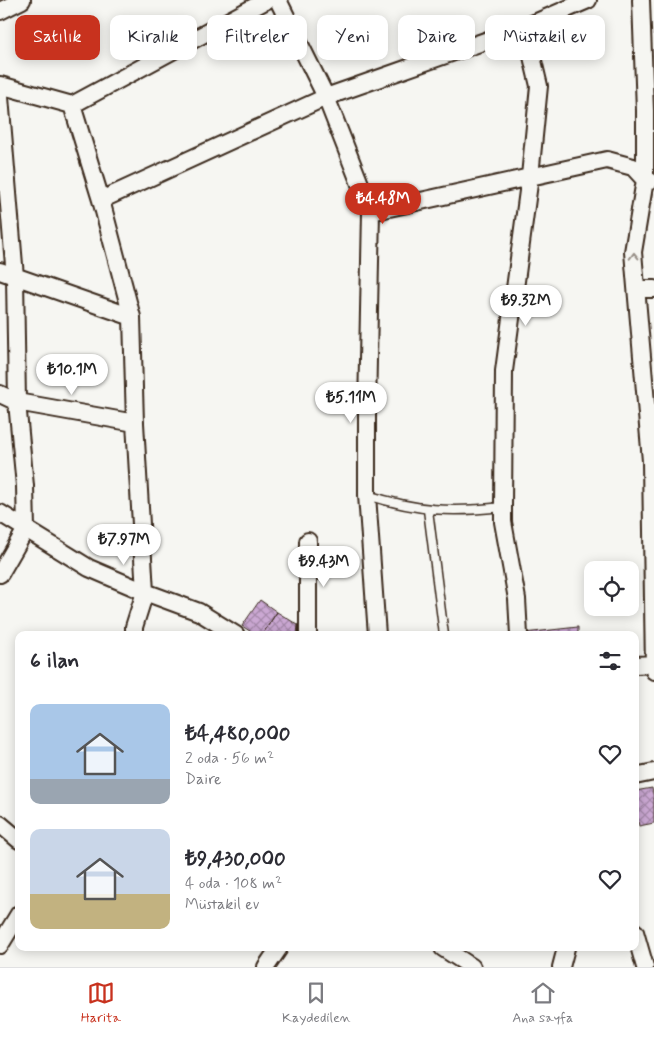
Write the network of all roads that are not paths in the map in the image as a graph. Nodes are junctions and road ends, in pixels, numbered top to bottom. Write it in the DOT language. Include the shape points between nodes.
graph roads {
  1 [pos="22,0"];
  2 [pos="267,0"];
  3 [pos="278,0"];
  4 [pos="588,0"];
  5 [pos="641,0"];
  6 [pos="0,11"];
  7 [pos="553,15"];
  8 [pos="485,41"];
  9 [pos="533,60"];
  10 [pos="0,85"];
  11 [pos="0,97"];
  12 [pos="326,97"];
  13 [pos="72,105"];
  14 [pos="530,176"];
  15 [pos="649,181"];
  16 [pos="101,200"];
  17 [pos="371,212"];
  18 [pos="7,274"];
  19 [pos="636,289"];
  20 [pos="654,289"];
  21 [pos="132,317"];
  22 [pos="0,394"];
  23 [pos="650,396"];
  24 [pos="17,402"];
  25 [pos="135,423"];
  26 [pos="367,496"];
  27 [pos="653,499"];
  28 [pos="503,507"];
  29 [pos="428,510"];
  30 [pos="0,513"];
  31 [pos="26,529"];
  32 [pos="308,541"];
  33 [pos="0,574"];
  34 [pos="145,592"];
  35 [pos="134,631"];
  36 [pos="229,631"];
  37 [pos="308,631"];
  38 [pos="377,631"];
  39 [pos="443,631"];
  40 [pos="519,631"];
  41 [pos="639,665"];
  42 [pos="654,666"];
  43 [pos="654,772"];
  44 [pos="639,775"];
  45 [pos="0,824"];
  46 [pos="15,837"];
  47 [pos="15,921"];
  48 [pos="0,945"];
  49 [pos="639,946"];
  50 [pos="277,951"];
  51 [pos="448,951"];
  52 [pos="565,951"];
  53 [pos="266,967"];
  54 [pos="472,967"];
  55 [pos="561,967"];
  56 [pos="645,967"];
  1 -- 6 [label="street"];
  2 -- 13 [label="street"];
  3 -- 12 [label="street"];
  4 -- 7 [label="street"];
  5 -- 15 [label="street"];
  8 -- 12 [label="street"];
  9 -- 14 [label="street" via="539,86"];
  10 -- 13 [label="street"];
  11 -- 18 [label="street"];
  12 -- 16 [label="street"];
  12 -- 17 [label="street"];
  13 -- 16 [label="street"];
  14 -- 15 [label="street" via="606,160 633,167"];
  14 -- 17 [label="street"];
  14 -- 28 [label="street" via="504,371"];
  19 -- 15 [label="street, one-way" via="633,252"];
  16 -- 21 [label="street"];
  17 -- 26 [label="street"];
  18 -- 21 [label="street"];
  18 -- 24 [label="street"];
  19 -- 20 [label="street"];
  19 -- 23 [label="street"];
  21 -- 25 [label="street"];
  22 -- 24 [label="street"];
  23 -- 27 [label="street"];
  24 -- 25 [label="street"];
  24 -- 31 [label="street"];
  25 -- 34 [label="street"];
  26 -- 29 [label="lane"];
  26 -- 38 [label="street"];
  27 -- 42 [label="street"];
  28 -- 29 [label="lane"];
  28 -- 40 [label="street"];
  29 -- 39 [label="lane"];
  30 -- 31 [label="street"];
  31 -- 33 [label="street"];
  31 -- 34 [label="street" via="89,568"];
  32 -- 37 [label="street"];
  34 -- 35 [label="street"];
  34 -- 36 [label="street" via="198,612"];
  41 -- 42 [label="street"];
  43 -- 44 [label="street"];
  45 -- 46 [label="street"];
  47 -- 48 [label="street"];
  49 -- 56 [label="street"];
  50 -- 53 [label="street"];
  51 -- 54 [label="street"];
  52 -- 55 [label="street"];
}
